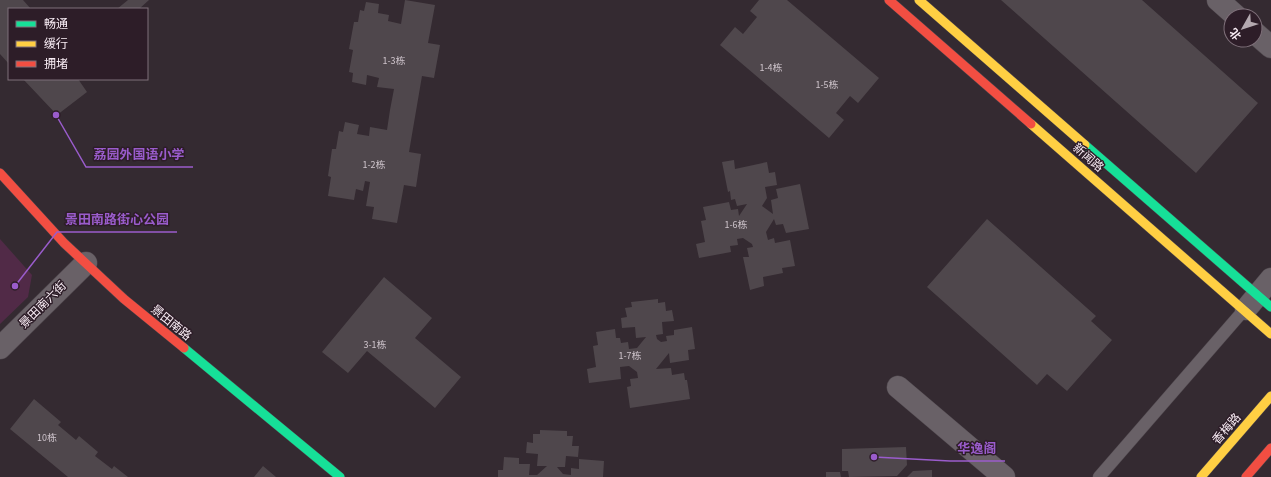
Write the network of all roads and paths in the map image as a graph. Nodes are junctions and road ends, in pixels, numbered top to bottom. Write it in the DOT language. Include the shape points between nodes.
graph roads {
  1 [pos="889,0"];
  2 [pos="919,0"];
  3 [pos="1218,0"];
  4 [pos="1227,8"];
  5 [pos="1263,40"];
  6 [pos="1271,47"];
  7 [pos="0,173"];
  8 [pos="86,263"];
  9 [pos="1261,298"];
  10 [pos="1271,334"];
  11 [pos="0,348"];
  12 [pos="898,387"];
  13 [pos="1271,396"];
  14 [pos="1271,448"];
  15 [pos="340,477"];
  16 [pos="1004,477"];
  17 [pos="1099,477"];
  18 [pos="1201,477"];
  19 [pos="1246,477"];
  1 -- 9 [label="street, 新闻路"];
  2 -- 9 [label="street, 新闻路"];
  3 -- 4 [label="street"];
  5 -- 6 [label="street"];
  7 -- 8 [label="street, 景田南路" via="64,243"];
  8 -- 11 [label="street, 景田南六街"];
  8 -- 15 [label="street, 景田南路" via="124,299"];
  9 -- 10 [label="street, 新闻路"];
  9 -- 17 [label="lane"];
  12 -- 16 [label="street"];
  13 -- 18 [label="street, 香梅路"];
  14 -- 19 [label="street"];
}
